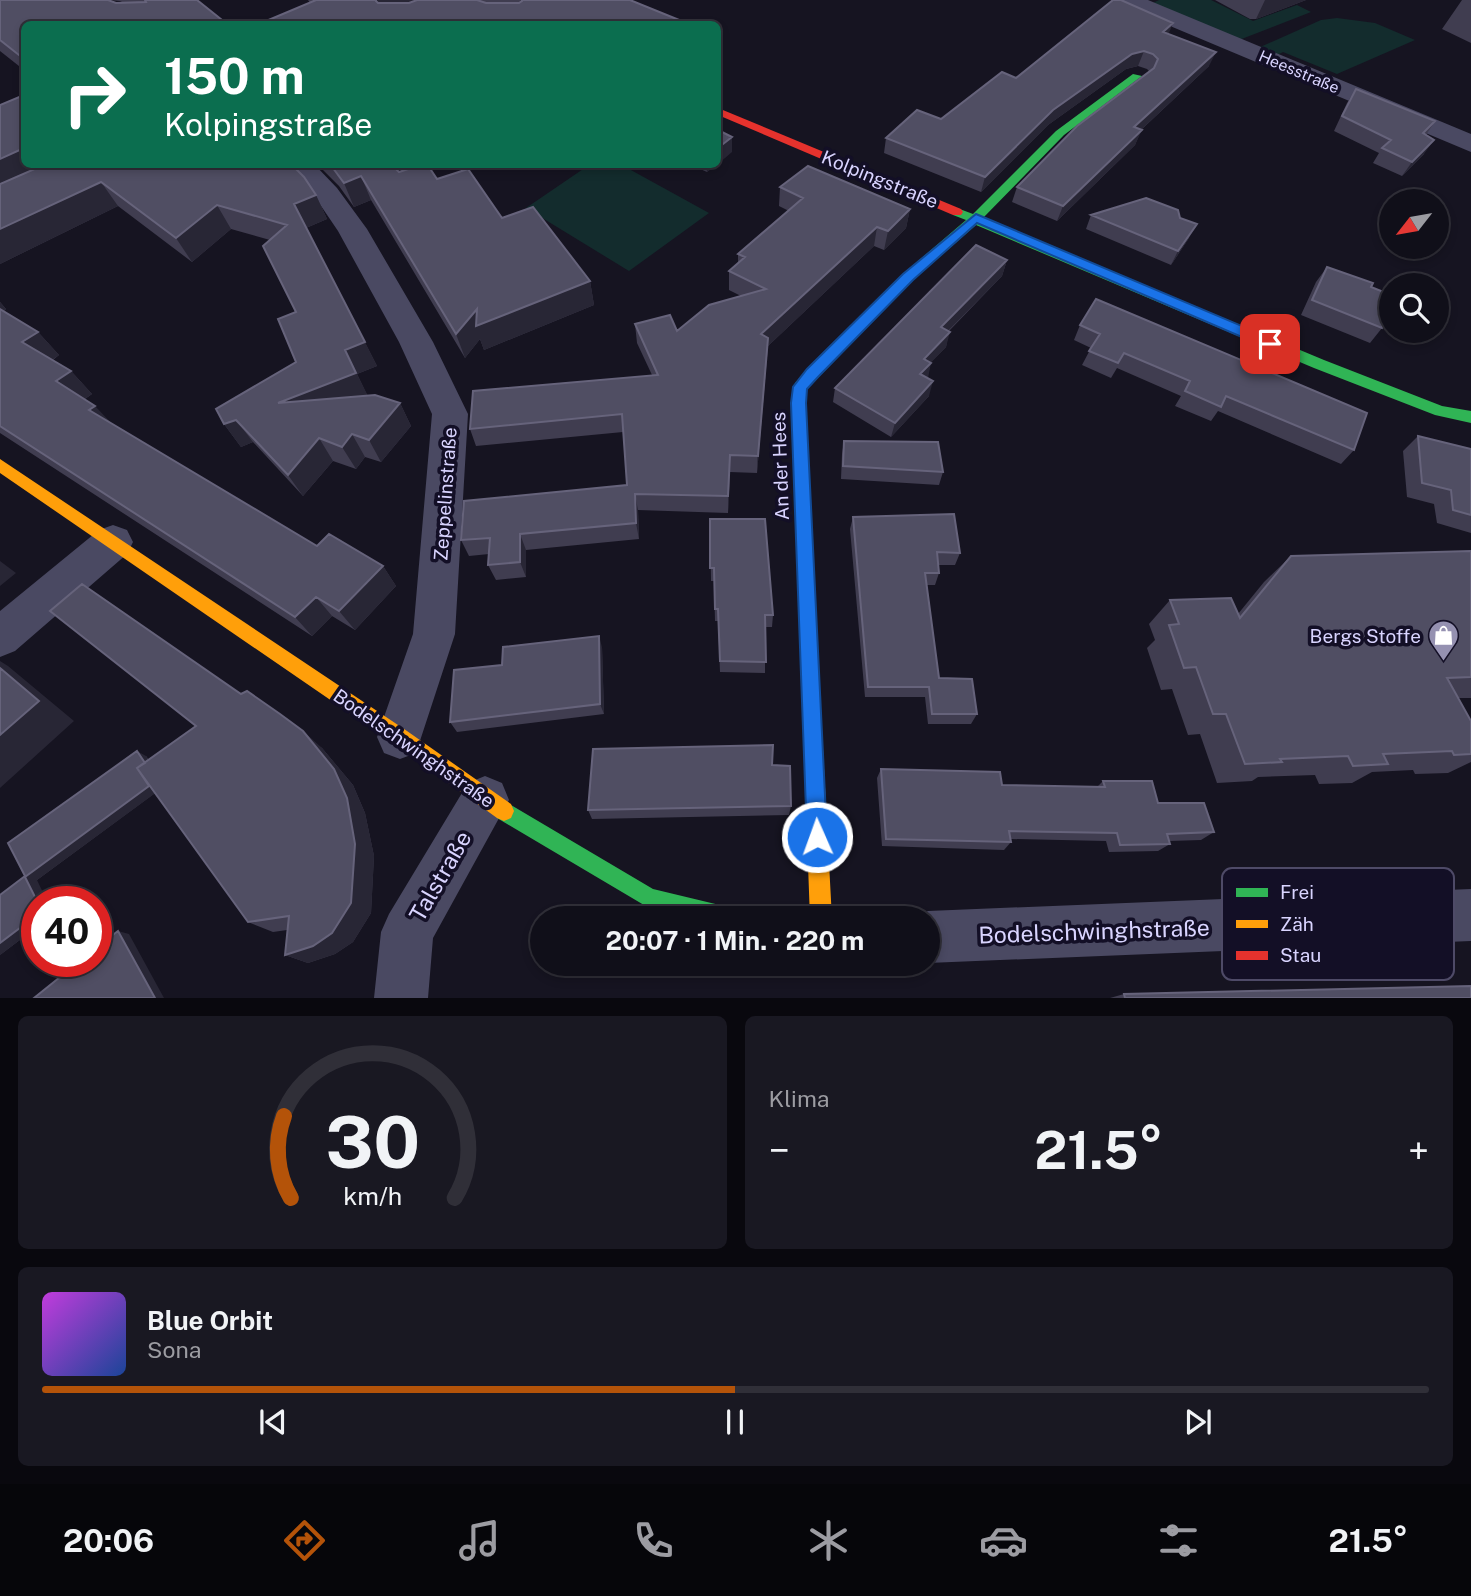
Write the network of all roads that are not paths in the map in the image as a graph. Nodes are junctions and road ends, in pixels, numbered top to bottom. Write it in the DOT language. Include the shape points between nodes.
graph roads {
  1 [pos="1128,0"];
  2 [pos="1137,76"];
  3 [pos="721,112"];
  4 [pos="1471,144"];
  5 [pos="301,168"];
  6 [pos="976,218"];
  7 [pos="1471,417"];
  8 [pos="0,464"];
  9 [pos="113,542"];
  10 [pos="0,637"];
  11 [pos="400,737"];
  12 [pos="485,800"];
  13 [pos="681,906"];
  14 [pos="820,906"];
  15 [pos="1222,925"];
  16 [pos="940,937"];
  17 [pos="401,998"];
  1 -- 4 [label="street, Heesstraße"];
  2 -- 6 [label="street, An der Hees" via="1060,133"];
  3 -- 6 [label="street, Kolpingstraße"];
  5 -- 11 [label="street, Zeppelinstraße" via="352,229 416,342 450,414 435,635"];
  6 -- 7 [label="street, Kolpingstraße" via="1319,365 1440,411"];
  6 -- 14 [label="street, An der Hees" via="908,277 800,387"];
  8 -- 9 [label="street, Bodelschwinghstraße"];
  9 -- 10 [label="street"];
  9 -- 11 [label="street, Bodelschwinghstraße"];
  11 -- 12 [label="street, Bodelschwinghstraße"];
  12 -- 13 [label="street, Bodelschwinghstraße" via="649,898"];
  12 -- 17 [label="street, Talstraße" via="407,932"];
  15 -- 16 [label="street, Bodelschwinghstraße"];
}
